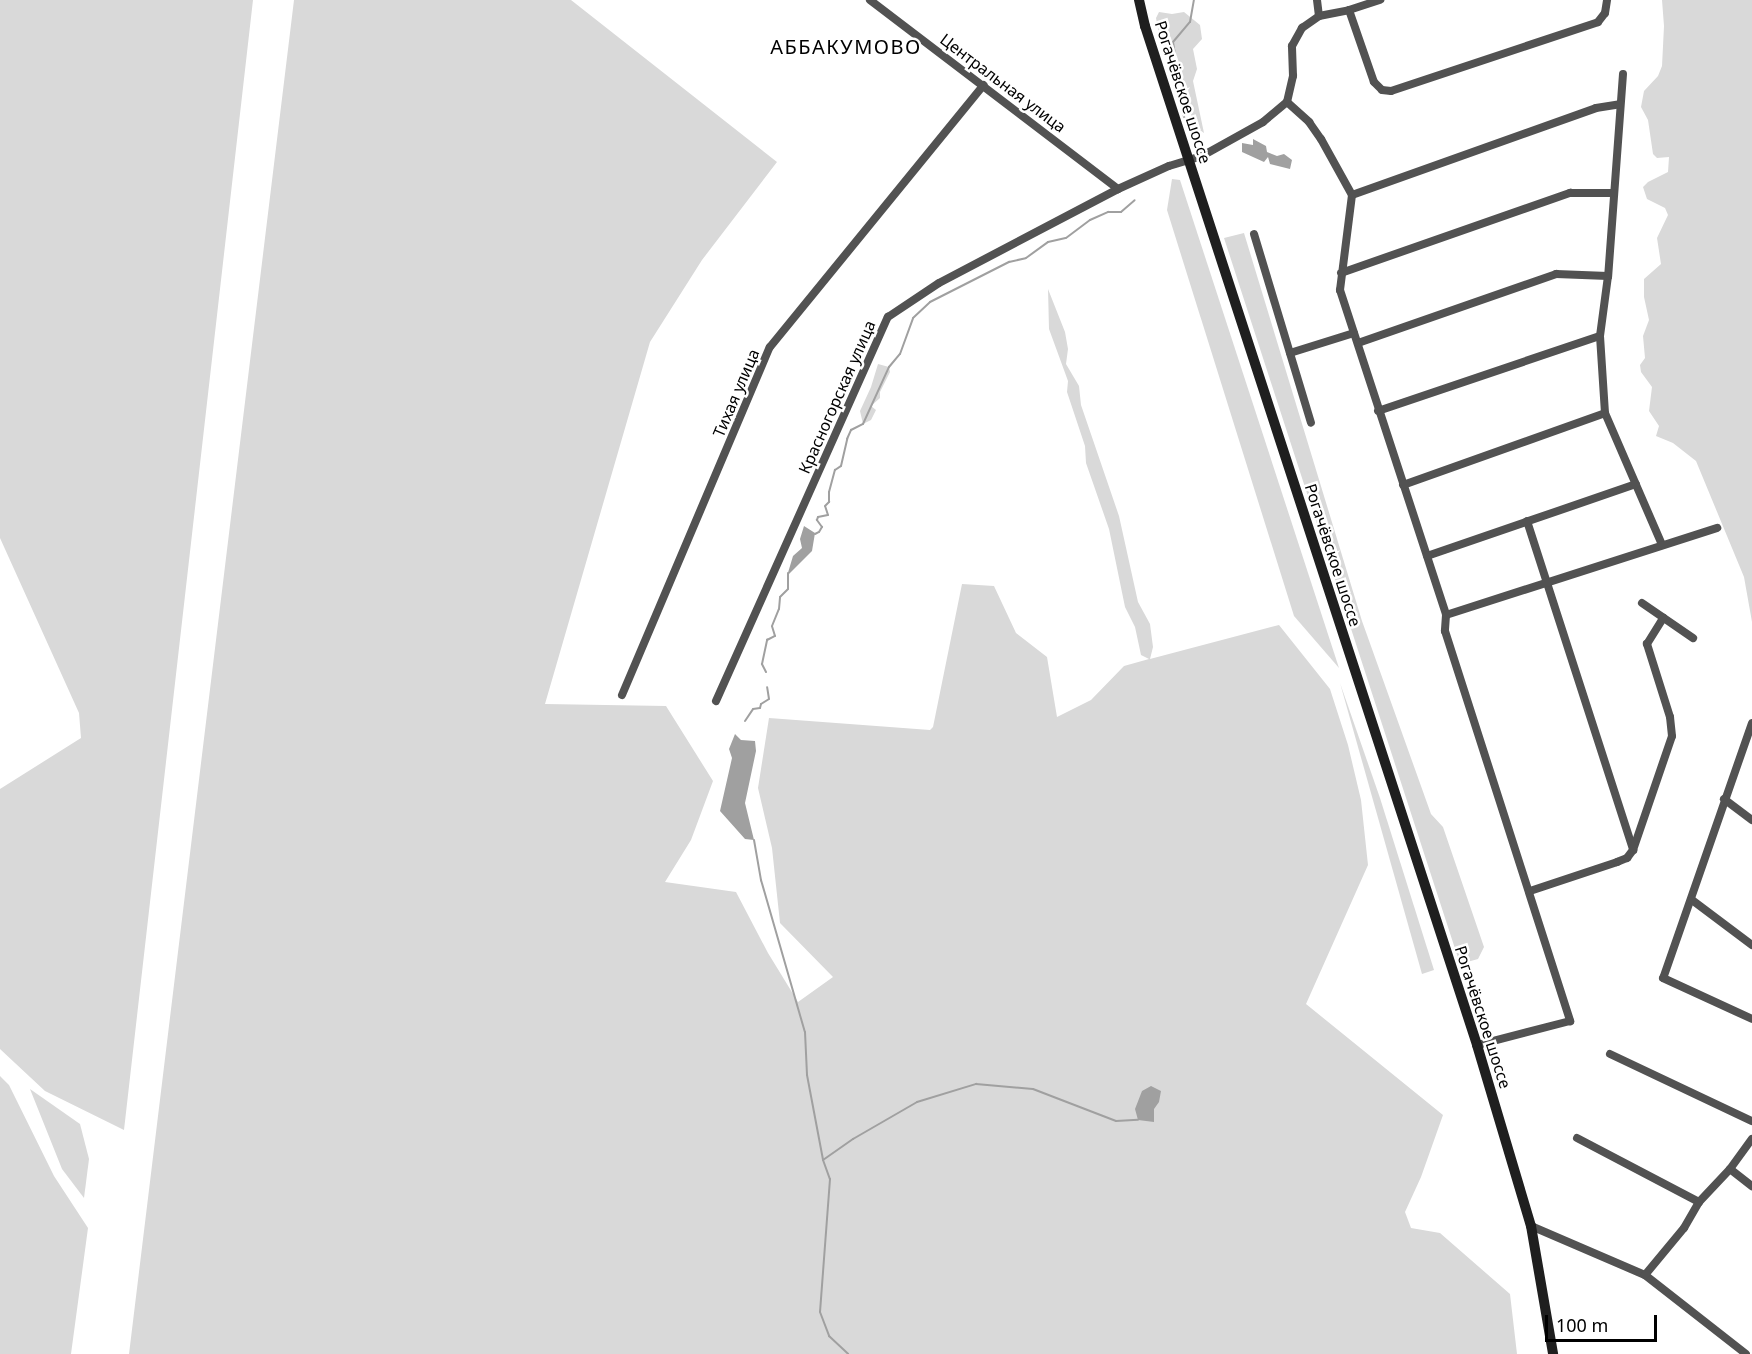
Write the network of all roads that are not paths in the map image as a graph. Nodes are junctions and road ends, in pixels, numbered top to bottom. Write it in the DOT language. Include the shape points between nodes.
graph roads {
  1 [pos="870,0"];
  2 [pos="1139,0"];
  3 [pos="1317,0"];
  4 [pos="1380,0"];
  5 [pos="1606,0"];
  6 [pos="1349,10"];
  7 [pos="1319,16"];
  8 [pos="1623,74"];
  9 [pos="984,85"];
  10 [pos="1287,102"];
  11 [pos="1620,104"];
  12 [pos="1190,161"];
  13 [pos="1118,189"];
  14 [pos="1614,193"];
  15 [pos="1352,195"];
  16 [pos="1254,234"];
  17 [pos="1341,273"];
  18 [pos="1608,276"];
  19 [pos="1354,333"];
  20 [pos="1600,336"];
  21 [pos="1358,343"];
  22 [pos="1290,353"];
  23 [pos="1378,411"];
  24 [pos="1605,413"];
  25 [pos="1311,423"];
  26 [pos="1636,484"];
  27 [pos="1403,485"];
  28 [pos="1527,522"];
  29 [pos="1717,528"];
  30 [pos="1662,545"];
  31 [pos="1427,556"];
  32 [pos="1546,584"];
  33 [pos="1642,603"];
  34 [pos="1446,615"];
  35 [pos="1663,618"];
  36 [pos="1693,638"];
  37 [pos="622,695"];
  38 [pos="716,701"];
  39 [pos="1752,723"];
  40 [pos="1724,799"];
  41 [pos="1752,820"];
  42 [pos="1633,850"];
  43 [pos="1530,891"];
  44 [pos="1692,900"];
  45 [pos="1752,945"];
  46 [pos="1752,1019"];
  47 [pos="1477,1045"];
  48 [pos="1610,1054"];
  49 [pos="1752,1121"];
  50 [pos="1577,1138"];
  51 [pos="1752,1139"];
  52 [pos="1730,1169"];
  53 [pos="1752,1186"];
  54 [pos="1699,1202"];
  55 [pos="1531,1226"];
  56 [pos="1645,1275"];
  57 [pos="1553,1354"];
  58 [pos="1746,1354"];
  1 -- 9 [label="street, Центральная улица"];
  2 -- 12 [label="main road, Рогачёвское шоссе"];
  3 -- 7 [label="street"];
  4 -- 6 [label="street"];
  5 -- 6 [label="street" via="1605,13 1598,22 1391,91 1382,90 1374,82"];
  6 -- 7 [label="street"];
  7 -- 10 [label="street" via="1302,28 1292,46 1293,76"];
  8 -- 11 [label="street"];
  9 -- 13 [label="street, Центральная улица"];
  9 -- 37 [label="street, Тихая улица" via="770,347"];
  10 -- 12 [label="street, Красногорская улица" via="1252,129"];
  10 -- 15 [label="street" via="1309,122"];
  11 -- 14 [label="street"];
  11 -- 15 [label="street" via="1596,108"];
  12 -- 13 [label="street, Красногорская улица"];
  12 -- 47 [label="main road, Рогачёвское шоссе"];
  13 -- 38 [label="street, Красногорская улица" via="939,283 888,317"];
  14 -- 17 [label="street" via="1570,193"];
  14 -- 18 [label="street"];
  15 -- 17 [label="street"];
  16 -- 22 [label="street"];
  17 -- 19 [label="street" via="1340,290"];
  18 -- 20 [label="street"];
  18 -- 21 [label="street" via="1556,274"];
  19 -- 21 [label="street"];
  19 -- 22 [label="street"];
  20 -- 23 [label="street"];
  20 -- 24 [label="street"];
  21 -- 23 [label="street"];
  22 -- 25 [label="street"];
  23 -- 27 [label="street"];
  24 -- 26 [label="street"];
  24 -- 27 [label="street"];
  26 -- 28 [label="street"];
  26 -- 30 [label="street"];
  27 -- 31 [label="street"];
  28 -- 31 [label="street"];
  28 -- 32 [label="street"];
  29 -- 30 [label="street"];
  30 -- 32 [label="street"];
  31 -- 34 [label="street"];
  32 -- 34 [label="street"];
  32 -- 42 [label="street"];
  33 -- 35 [label="street"];
  34 -- 43 [label="street" via="1445,630"];
  35 -- 36 [label="street"];
  35 -- 42 [label="street" via="1647,644 1670,717 1672,736"];
  39 -- 40 [label="street"];
  40 -- 41 [label="street"];
  40 -- 44 [label="street"];
  42 -- 43 [label="street" via="1617,862"];
  43 -- 47 [label="street" via="1570,1021"];
  44 -- 45 [label="street"];
  44 -- 46 [label="street" via="1663,978"];
  47 -- 55 [label="main road, Рогачёвское шоссе"];
  48 -- 49 [label="street"];
  50 -- 54 [label="street"];
  51 -- 52 [label="street"];
  52 -- 53 [label="street"];
  52 -- 54 [label="street"];
  54 -- 56 [label="street" via="1684,1228"];
  55 -- 56 [label="street"];
  55 -- 57 [label="main road, Рогачёвское шоссе"];
  56 -- 58 [label="street"];
}
